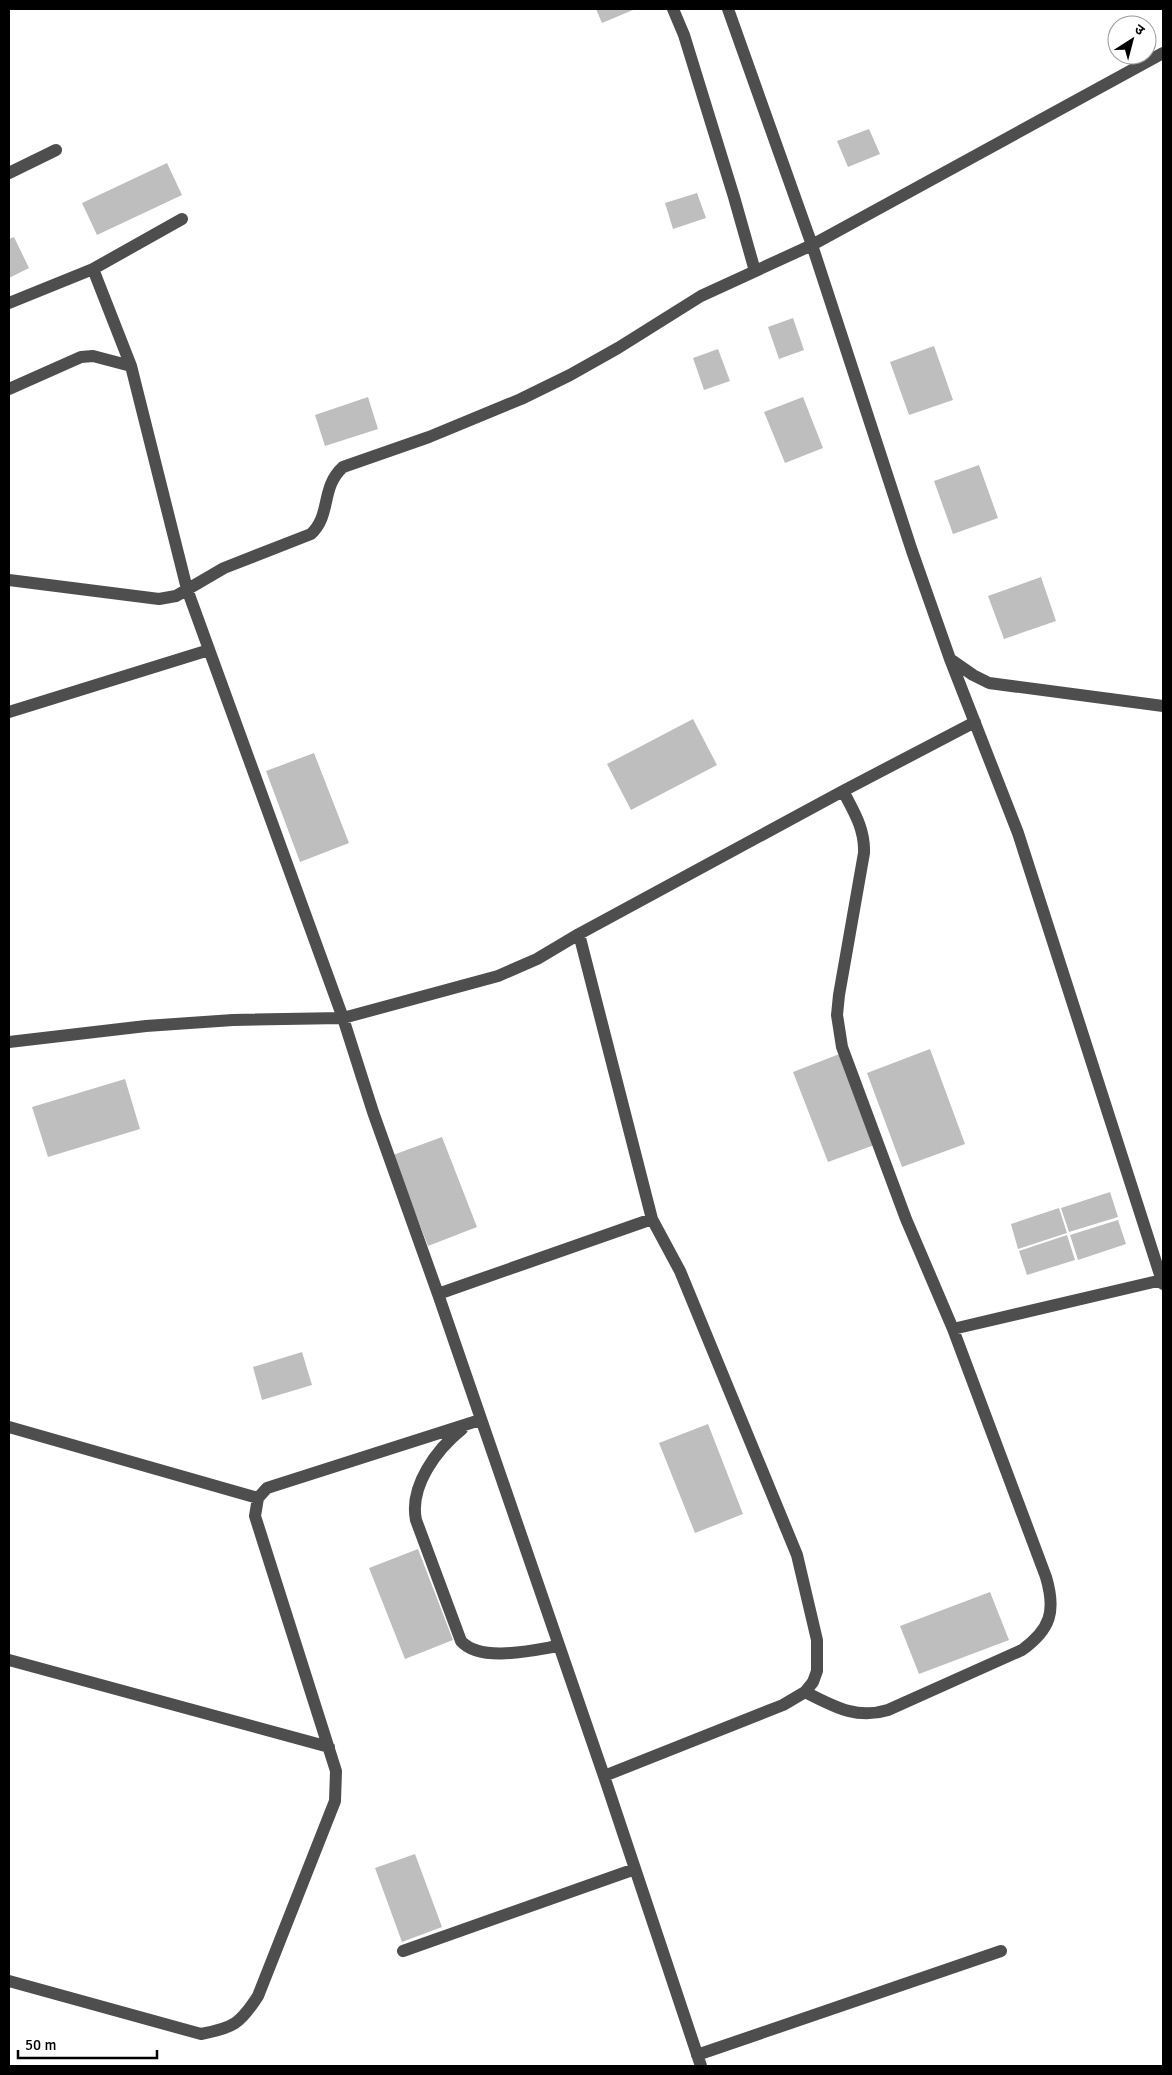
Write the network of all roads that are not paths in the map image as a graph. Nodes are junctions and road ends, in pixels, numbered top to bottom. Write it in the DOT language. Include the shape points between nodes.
graph roads {
  1 [pos="673,9"];
  2 [pos="728,9"];
  3 [pos="1163,53"];
  4 [pos="56,150"];
  5 [pos="9,173"];
  6 [pos="182,219"];
  7 [pos="812,245"];
  8 [pos="93,269"];
  9 [pos="755,271"];
  10 [pos="9,303"];
  11 [pos="131,366"];
  12 [pos="9,389"];
  13 [pos="9,580"];
  14 [pos="187,589"];
  15 [pos="209,650"];
  16 [pos="950,659"];
  17 [pos="1163,706"];
  18 [pos="9,712"];
  19 [pos="975,722"];
  20 [pos="843,791"];
  21 [pos="579,934"];
  22 [pos="343,1018"];
  23 [pos="9,1042"];
  24 [pos="652,1219"];
  25 [pos="1163,1282"];
  26 [pos="438,1294"];
  27 [pos="953,1329"];
  28 [pos="480,1420"];
  29 [pos="9,1427"];
  30 [pos="258,1498"];
  31 [pos="558,1646"];
  32 [pos="9,1660"];
  33 [pos="805,1692"];
  34 [pos="329,1747"];
  35 [pos="604,1776"];
  36 [pos="635,1869"];
  37 [pos="403,1951"];
  38 [pos="1001,1951"];
  39 [pos="9,1981"];
  40 [pos="699,2061"];
  1 -- 9 [label="lane"];
  2 -- 7 [label="lane"];
  3 -- 7 [label="lane"];
  4 -- 5 [label="lane"];
  6 -- 8 [label="lane"];
  7 -- 9 [label="lane"];
  7 -- 16 [label="lane"];
  8 -- 10 [label="lane"];
  8 -- 11 [label="lane"];
  9 -- 14 [label="lane" via="702,296 618,348 521,399 429,437 343,467 330,484 322,519 311,534 224,568"];
  11 -- 12 [label="lane" via="106,358 81,357"];
  11 -- 14 [label="lane"];
  13 -- 14 [label="lane" via="159,599"];
  14 -- 15 [label="lane"];
  15 -- 18 [label="lane"];
  15 -- 22 [label="lane"];
  16 -- 17 [label="lane" via="989,683"];
  16 -- 19 [label="lane"];
  19 -- 20 [label="lane"];
  19 -- 25 [label="lane" via="1018,833"];
  20 -- 21 [label="lane"];
  20 -- 27 [label="lane" via="860,823 864,853 839,995 837,1015 842,1048 906,1219"];
  21 -- 22 [label="lane" via="536,960 498,976"];
  21 -- 24 [label="lane"];
  22 -- 23 [label="lane" via="232,1020"];
  22 -- 26 [label="lane"];
  24 -- 26 [label="lane"];
  24 -- 33 [label="lane" via="680,1271 797,1555 817,1640 818,1671"];
  25 -- 27 [label="lane"];
  26 -- 28 [label="lane"];
  27 -- 33 [label="lane" via="1046,1577 1051,1601 1049,1620 1041,1634 1022,1650 876,1714 850,1712"];
  28 -- 30 [label="lane" via="267,1488"];
  28 -- 31 [label="lane"];
  28 -- 31 [label="lane" via="450,1438 426,1472 414,1498 416,1520 464,1644 479,1652 515,1652"];
  29 -- 30 [label="lane"];
  30 -- 34 [label="lane" via="255,1516"];
  31 -- 35 [label="lane"];
  32 -- 34 [label="lane"];
  33 -- 35 [label="lane" via="783,1705"];
  34 -- 39 [label="lane" via="336,1771 335,1801 258,1996 246,2014 226,2029 201,2034"];
  35 -- 36 [label="lane"];
  36 -- 37 [label="lane"];
  36 -- 40 [label="lane"];
  38 -- 40 [label="lane"];
}
